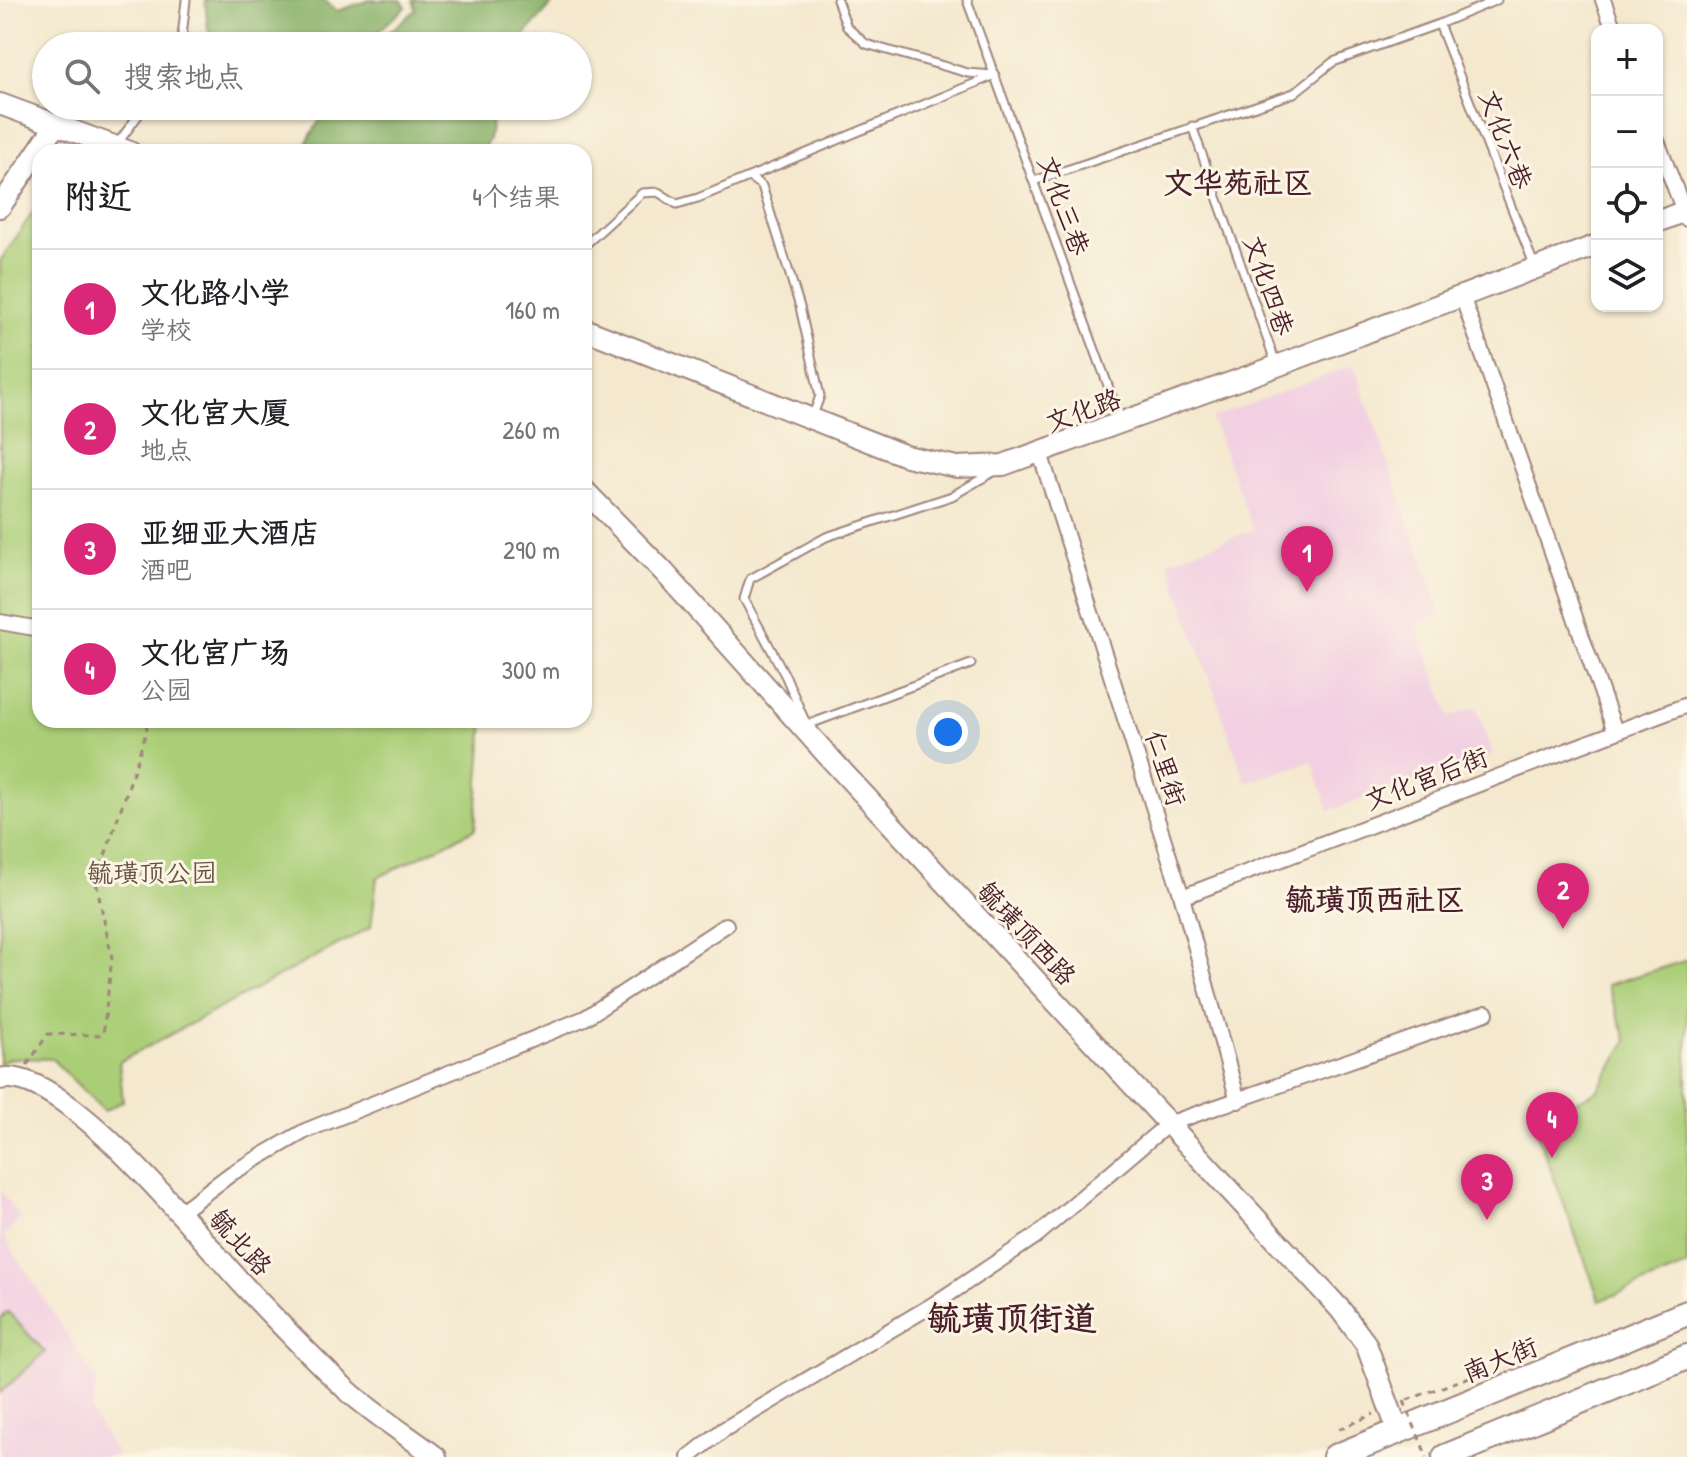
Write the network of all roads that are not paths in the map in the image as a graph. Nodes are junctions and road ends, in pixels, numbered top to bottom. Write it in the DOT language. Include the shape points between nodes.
graph roads {
  1 [pos="186,0"];
  2 [pos="837,0"];
  3 [pos="967,0"];
  4 [pos="1471,0"];
  5 [pos="1497,0"];
  6 [pos="1603,0"];
  7 [pos="1475,9"];
  8 [pos="1439,24"];
  9 [pos="1612,24"];
  10 [pos="183,32"];
  11 [pos="995,75"];
  12 [pos="0,104"];
  13 [pos="32,115"];
  14 [pos="48,120"];
  15 [pos="138,120"];
  16 [pos="57,123"];
  17 [pos="1192,126"];
  18 [pos="43,144"];
  19 [pos="110,144"];
  20 [pos="126,144"];
  21 [pos="1663,156"];
  22 [pos="32,160"];
  23 [pos="749,177"];
  24 [pos="1034,181"];
  25 [pos="0,207"];
  26 [pos="1686,214"];
  27 [pos="1663,220"];
  28 [pos="592,239"];
  29 [pos="1591,247"];
  30 [pos="1535,269"];
  31 [pos="1462,296"];
  32 [pos="592,332"];
  33 [pos="1277,366"];
  34 [pos="811,420"];
  35 [pos="1122,423"];
  36 [pos="1040,453"];
  37 [pos="1003,465"];
  38 [pos="592,498"];
  39 [pos="0,622"];
  40 [pos="32,628"];
  41 [pos="971,664"];
  42 [pos="1687,705"];
  43 [pos="807,725"];
  44 [pos="1615,731"];
  45 [pos="829,757"];
  46 [pos="1182,897"];
  47 [pos="726,925"];
  48 [pos="1486,1013"];
  49 [pos="9,1079"];
  50 [pos="1238,1101"];
  51 [pos="1168,1124"];
  52 [pos="180,1212"];
  53 [pos="1687,1313"];
  54 [pos="1687,1357"];
  55 [pos="1398,1431"];
  56 [pos="436,1457"];
  57 [pos="689,1457"];
  58 [pos="1335,1457"];
  59 [pos="1445,1457"];
  1 -- 10 [label="lane"];
  2 -- 11 [label="lane" via="847,27 866,44 968,73"];
  3 -- 11 [label="lane, 文化三巷"];
  4 -- 7 [label="lane"];
  5 -- 7 [label="lane"];
  6 -- 9 [label="street"];
  7 -- 8 [label="lane"];
  8 -- 17 [label="lane" via="1333,62 1294,93"];
  8 -- 30 [label="lane, 文化六巷"];
  11 -- 23 [label="lane"];
  11 -- 24 [label="lane, 文化三巷"];
  12 -- 13 [label="street"];
  14 -- 16 [label="street"];
  15 -- 20 [label="lane"];
  16 -- 18 [label="street"];
  16 -- 19 [label="street"];
  17 -- 24 [label="lane"];
  17 -- 33 [label="lane, 文化四巷"];
  21 -- 26 [label="street"];
  22 -- 25 [label="street"];
  23 -- 28 [label="lane" via="677,204 658,192 642,193"];
  23 -- 34 [label="lane" via="762,186 800,307 820,396"];
  24 -- 35 [label="lane, 文化三巷"];
  26 -- 27 [label="street"];
  29 -- 30 [label="street, 文化路"];
  30 -- 31 [label="street, 文化路"];
  31 -- 33 [label="street, 文化路"];
  31 -- 44 [label="street"];
  32 -- 34 [label="street, 文化路"];
  33 -- 35 [label="street, 文化路"];
  34 -- 37 [label="street, 文化路" via="917,459 957,467"];
  35 -- 36 [label="street, 文化路"];
  36 -- 37 [label="street, 文化路"];
  36 -- 46 [label="street, 仁里街"];
  37 -- 43 [label="lane" via="952,496 826,537 750,579 744,599"];
  38 -- 45 [label="street, 毓璜顶西路"];
  39 -- 40 [label="street"];
  41 -- 43 [label="lane"];
  42 -- 44 [label="street, 文化宫后街"];
  43 -- 45 [label="lane"];
  44 -- 46 [label="street, 文化宫后街"];
  45 -- 51 [label="street, 毓璜顶西路"];
  46 -- 50 [label="street, 仁里街"];
  47 -- 52 [label="street" via="585,1018 305,1131 232,1173"];
  48 -- 50 [label="street"];
  49 -- 52 [label="street, 毓北路" via="48,1089"];
  50 -- 51 [label="street"];
  51 -- 55 [label="street, 毓璜顶西路" via="1340,1309 1366,1344"];
  51 -- 57 [label="street" via="1036,1236 934,1304 723,1430"];
  52 -- 56 [label="street, 毓北路" via="349,1392"];
  53 -- 55 [label="main road, 南大街"];
  54 -- 59 [label="main road"];
  55 -- 58 [label="main road, 南大街"];
}
